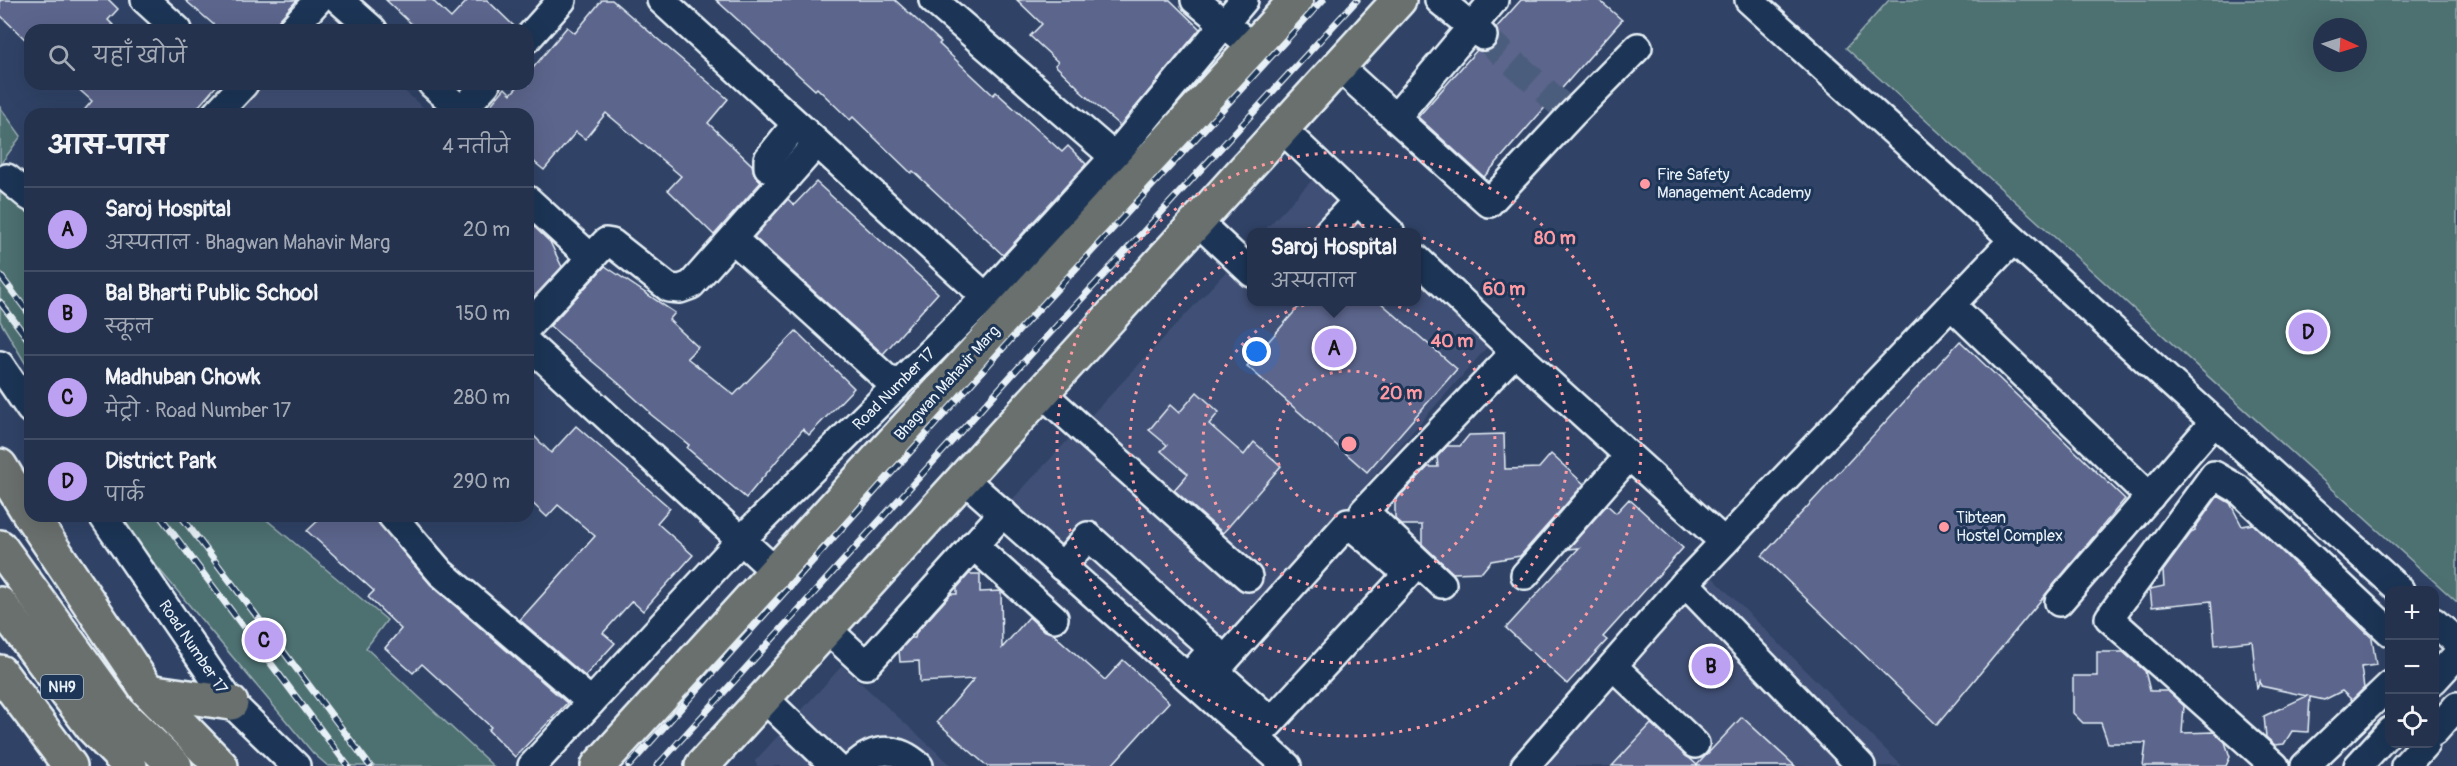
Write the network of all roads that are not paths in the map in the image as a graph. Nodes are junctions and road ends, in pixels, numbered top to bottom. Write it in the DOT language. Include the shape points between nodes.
graph roads {
  1 [pos="145,0"];
  2 [pos="318,0"];
  3 [pos="339,0"];
  4 [pos="562,0"];
  5 [pos="661,0"];
  6 [pos="933,0"];
  7 [pos="1195,0"];
  8 [pos="1244,0"];
  9 [pos="1296,0"];
  10 [pos="1399,0"];
  11 [pos="1440,0"];
  12 [pos="1494,0"];
  13 [pos="1749,0"];
  14 [pos="171,24"];
  15 [pos="296,24"];
  16 [pos="366,24"];
  17 [pos="1223,24"];
  18 [pos="534,31"];
  19 [pos="1477,31"];
  20 [pos="1253,47"];
  21 [pos="1638,47"];
  22 [pos="1338,66"];
  23 [pos="237,90"];
  24 [pos="438,90"];
  25 [pos="480,90"];
  26 [pos="221,108"];
  27 [pos="456,108"];
  28 [pos="464,108"];
  29 [pos="1396,117"];
  30 [pos="796,124"];
  31 [pos="1282,129"];
  32 [pos="817,143"];
  33 [pos="1125,166"];
  34 [pos="7,178"];
  35 [pos="785,180"];
  36 [pos="24,192"];
  37 [pos="1357,201"];
  38 [pos="534,206"];
  39 [pos="1198,222"];
  40 [pos="1332,228"];
  41 [pos="1386,228"];
  42 [pos="733,239"];
  43 [pos="2013,240"];
  44 [pos="590,257"];
  45 [pos="1421,263"];
  46 [pos="1247,269"];
  47 [pos="1951,304"];
  48 [pos="996,308"];
  49 [pos="534,319"];
  50 [pos="534,350"];
  51 [pos="1515,352"];
  52 [pos="0,365"];
  53 [pos="896,387"];
  54 [pos="1042,393"];
  55 [pos="24,400"];
  56 [pos="2214,422"];
  57 [pos="1629,456"];
  58 [pos="2259,463"];
  59 [pos="0,466"];
  60 [pos="964,479"];
  61 [pos="2238,489"];
  62 [pos="2150,497"];
  63 [pos="24,506"];
  64 [pos="1003,513"];
  65 [pos="34,522"];
  66 [pos="107,522"];
  67 [pos="397,522"];
  68 [pos="741,540"];
  69 [pos="1724,542"];
  70 [pos="973,545"];
  71 [pos="0,548"];
  72 [pos="1062,567"];
  73 [pos="776,572"];
  74 [pos="1525,575"];
  75 [pos="1248,577"];
  76 [pos="1685,583"];
  77 [pos="1442,584"];
  78 [pos="2394,586"];
  79 [pos="2059,602"];
  80 [pos="0,604"];
  81 [pos="1054,618"];
  82 [pos="2439,626"];
  83 [pos="2385,627"];
  84 [pos="827,629"];
  85 [pos="2457,642"];
  86 [pos="2457,655"];
  87 [pos="1613,666"];
  88 [pos="0,672"];
  89 [pos="2439,675"];
  90 [pos="1187,678"];
  91 [pos="2385,690"];
  92 [pos="148,692"];
  93 [pos="764,698"];
  94 [pos="591,702"];
  95 [pos="231,703"];
  96 [pos="2457,706"];
  97 [pos="2439,726"];
  98 [pos="1263,730"];
  99 [pos="2385,736"];
  100 [pos="1695,744"];
  101 [pos="2421,748"];
  102 [pos="1277,763"];
  103 [pos="70,766"];
  104 [pos="130,766"];
  105 [pos="175,766"];
  106 [pos="221,766"];
  107 [pos="296,766"];
  108 [pos="532,766"];
  109 [pos="598,766"];
  110 [pos="702,766"];
  111 [pos="835,766"];
  112 [pos="855,766"];
  113 [pos="919,766"];
  114 [pos="1525,766"];
  115 [pos="1861,766"];
  116 [pos="2275,766"];
  117 [pos="2305,766"];
  118 [pos="2358,766"];
  119 [pos="2405,766"];
  1 -- 14 [label="street"];
  2 -- 15 [label="street"];
  3 -- 16 [label="street"];
  4 -- 18 [label="street"];
  5 -- 30 [label="street"];
  6 -- 33 [label="street"];
  7 -- 17 [label="street"];
  8 -- 17 [label="street"];
  9 -- 20 [label="main road, Bhagwan Mahavir Marg"];
  10 -- 22 [label="main road"];
  11 -- 19 [label="street"];
  12 -- 19 [label="street"];
  13 -- 43 [label="street"];
  17 -- 20 [label="street"];
  17 -- 33 [label="street"];
  19 -- 29 [label="street"];
  20 -- 33 [label="main road, Bhagwan Mahavir Marg"];
  21 -- 29 [label="street" via="1566,109 1489,203"];
  22 -- 29 [label="street"];
  22 -- 31 [label="main road"];
  23 -- 26 [label="street"];
  24 -- 27 [label="street"];
  25 -- 28 [label="street"];
  30 -- 32 [label="street"];
  30 -- 35 [label="street" via="768,159 768,167"];
  31 -- 37 [label="street"];
  31 -- 39 [label="main road"];
  32 -- 35 [label="street"];
  32 -- 48 [label="street"];
  33 -- 48 [label="main road, Bhagwan Mahavir Marg"];
  34 -- 36 [label="street"];
  35 -- 42 [label="street"];
  37 -- 40 [label="street"];
  37 -- 41 [label="street"];
  38 -- 44 [label="street"];
  39 -- 46 [label="street"];
  39 -- 54 [label="main road"];
  42 -- 44 [label="street" via="691,285 680,289 669,288 612,243 606,242"];
  42 -- 53 [label="street"];
  43 -- 47 [label="street"];
  43 -- 56 [label="street"];
  44 -- 49 [label="street"];
  45 -- 51 [label="street"];
  47 -- 62 [label="street"];
  47 -- 69 [label="street"];
  48 -- 53 [label="street, Road Number 17"];
  48 -- 73 [label="main road, Bhagwan Mahavir Marg"];
  50 -- 68 [label="street"];
  51 -- 57 [label="street"];
  51 -- 77 [label="street" via="1364,511"];
  52 -- 55 [label="street"];
  53 -- 68 [label="street, Road Number 17"];
  54 -- 60 [label="main road"];
  54 -- 75 [label="street"];
  56 -- 58 [label="street"];
  56 -- 62 [label="street"];
  57 -- 69 [label="street"];
  57 -- 74 [label="street"];
  58 -- 61 [label="street"];
  58 -- 78 [label="street"];
  59 -- 63 [label="main road"];
  60 -- 64 [label="street"];
  60 -- 84 [label="main road"];
  61 -- 83 [label="street"];
  61 -- 116 [label="street" via="2214,474 2109,618"];
  62 -- 79 [label="street"];
  64 -- 70 [label="street"];
  64 -- 72 [label="street"];
  65 -- 92 [label="main road"];
  66 -- 95 [label="street, Road Number 17"];
  67 -- 94 [label="street" via="441,573"];
  68 -- 73 [label="street"];
  68 -- 94 [label="street, Road Number 17"];
  69 -- 76 [label="street"];
  70 -- 81 [label="street"];
  70 -- 84 [label="street" via="866,665"];
  71 -- 105 [label="main road" via="118,711"];
  72 -- 90 [label="street"];
  72 -- 90 [label="street" via="1088,536 1213,649"];
  73 -- 109 [label="main road, Bhagwan Mahavir Marg"];
  76 -- 87 [label="street"];
  76 -- 115 [label="street"];
  80 -- 104 [label="main road, NH9" via="93,728"];
  82 -- 85 [label="street"];
  84 -- 93 [label="main road"];
  86 -- 89 [label="street"];
  87 -- 100 [label="street"];
  87 -- 114 [label="street"];
  88 -- 103 [label="main road"];
  90 -- 98 [label="street"];
  91 -- 117 [label="street"];
  92 -- 95 [label="main road"];
  92 -- 106 [label="main road"];
  93 -- 110 [label="main road"];
  93 -- 111 [label="street"];
  94 -- 108 [label="street, Road Number 17"];
  95 -- 107 [label="street, Road Number 17"];
  96 -- 97 [label="street"];
  98 -- 98 [label="street" via="1408,574 1348,523 1215,671"];
  98 -- 102 [label="street"];
  99 -- 118 [label="street"];
  101 -- 119 [label="street"];
  112 -- 113 [label="street" via="867,756 887,750 897,751"];
}
